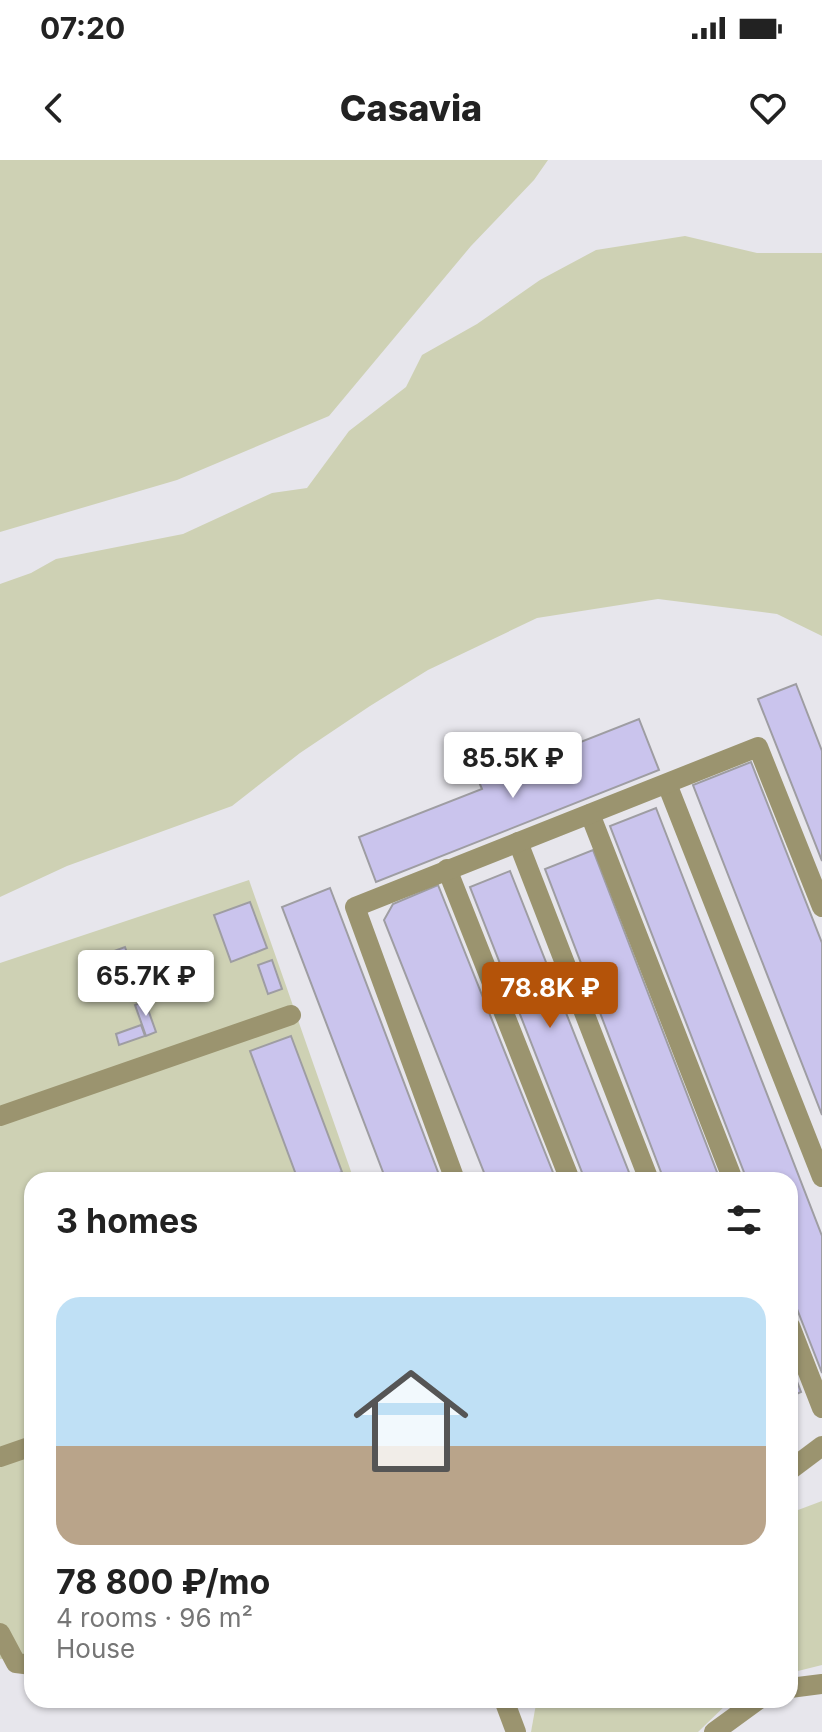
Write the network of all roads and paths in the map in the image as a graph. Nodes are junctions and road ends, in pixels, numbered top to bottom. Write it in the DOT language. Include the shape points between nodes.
graph roads {
  1 [pos="667,784"];
  2 [pos="590,814"];
  3 [pos="518,842"];
  4 [pos="447,869"];
  5 [pos="822,907"];
  6 [pos="291,1015"];
  7 [pos="0,1116"];
  8 [pos="452,1172"];
  9 [pos="567,1172"];
  10 [pos="646,1172"];
  11 [pos="730,1172"];
  12 [pos="822,1177"];
  13 [pos="798,1346"];
  14 [pos="822,1408"];
  15 [pos="822,1444"];
  16 [pos="24,1449"];
  17 [pos="798,1454"];
  18 [pos="0,1457"];
  19 [pos="798,1464"];
  20 [pos="0,1633"];
  21 [pos="16,1666"];
  22 [pos="822,1684"];
  23 [pos="798,1687"];
  24 [pos="507,1708"];
  25 [pos="747,1708"];
  26 [pos="516,1732"];
  27 [pos="714,1732"];
  1 -- 2 [label="street"];
  1 -- 5 [label="street" via="758,747"];
  1 -- 12 [label="street"];
  2 -- 3 [label="street"];
  2 -- 11 [label="street"];
  3 -- 4 [label="street"];
  3 -- 10 [label="street"];
  4 -- 8 [label="street" via="355,907"];
  4 -- 9 [label="street"];
  6 -- 7 [label="street"];
  13 -- 14 [label="street"];
  15 -- 17 [label="street"];
  15 -- 19 [label="street"];
  16 -- 18 [label="street"];
  20 -- 21 [label="street"];
  22 -- 23 [label="street"];
  24 -- 26 [label="street"];
  25 -- 27 [label="street"];
}
